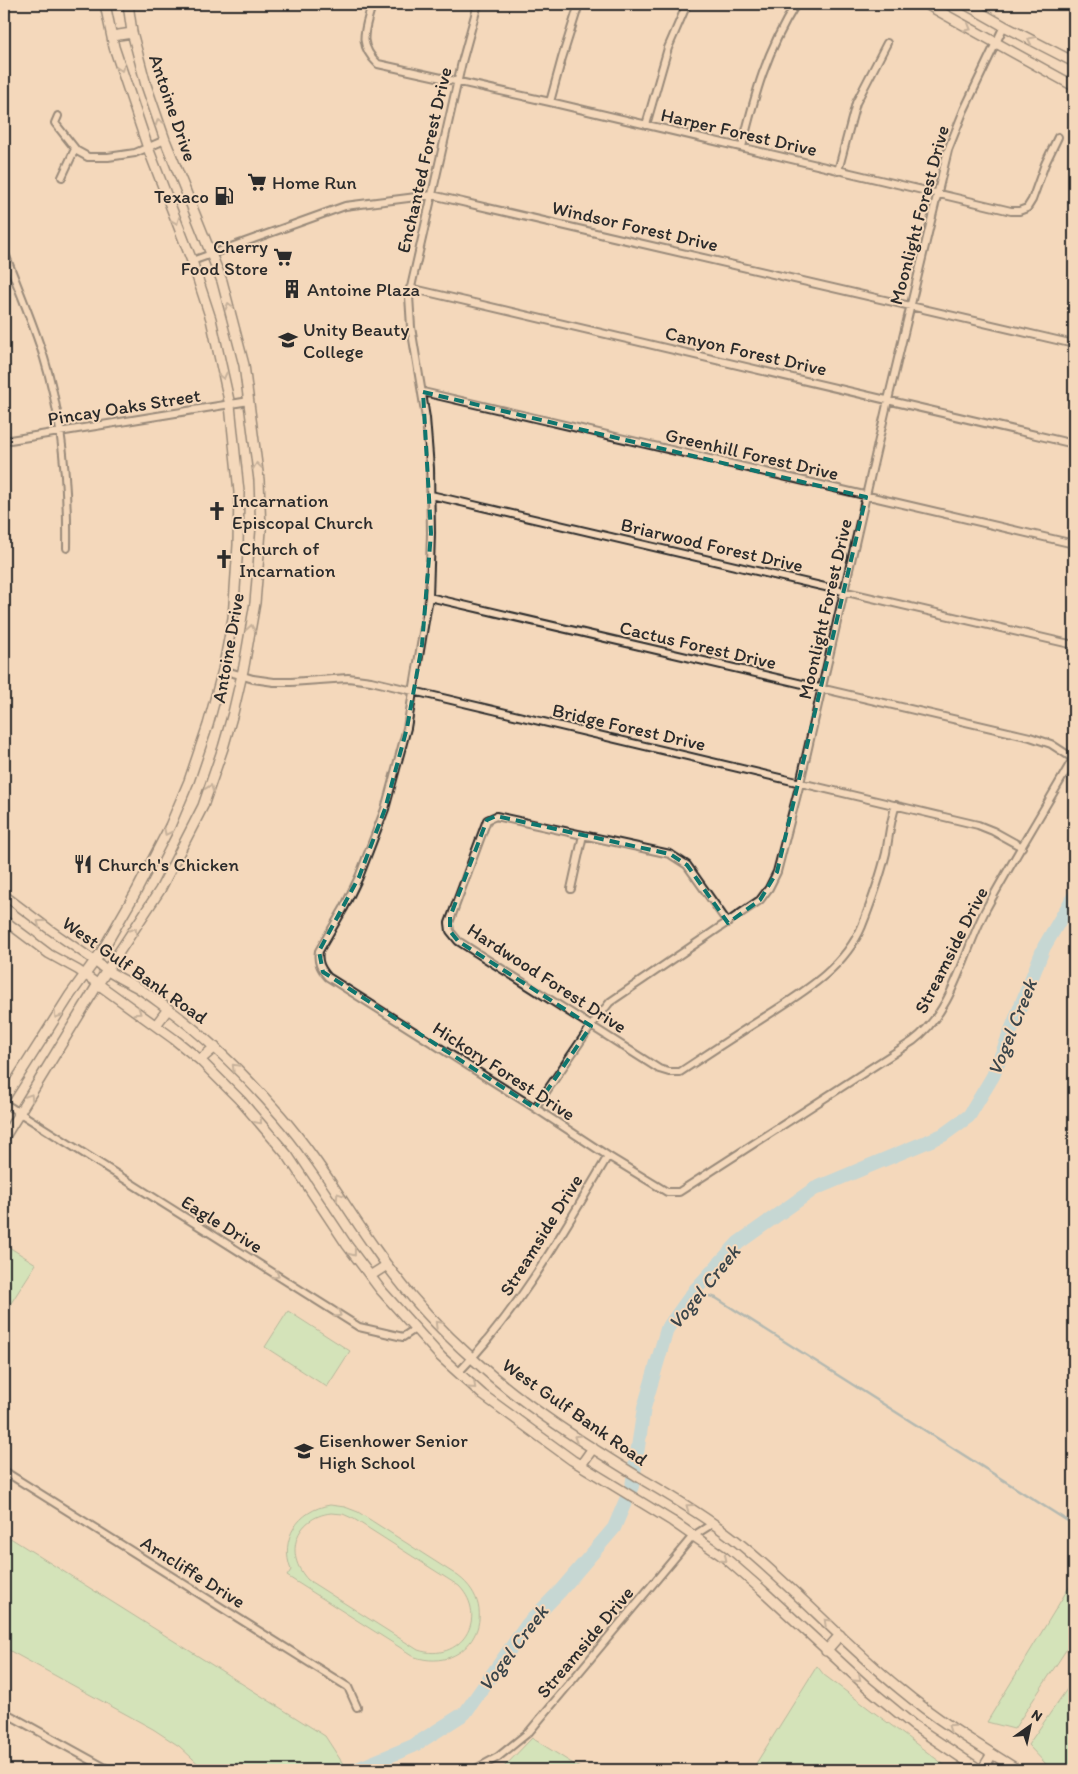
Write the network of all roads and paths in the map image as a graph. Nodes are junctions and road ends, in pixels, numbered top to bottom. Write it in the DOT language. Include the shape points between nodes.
graph roads {
  1 [pos="105,4"];
  2 [pos="128,4"];
  3 [pos="372,4"];
  4 [pos="478,4"];
  5 [pos="579,4"];
  6 [pos="687,4"];
  7 [pos="796,4"];
  8 [pos="926,4"];
  9 [pos="965,4"];
  10 [pos="1004,26"];
  11 [pos="132,33"];
  12 [pos="112,36"];
  13 [pos="887,43"];
  14 [pos="996,43"];
  15 [pos="1074,62"];
  16 [pos="458,81"];
  17 [pos="1074,86"];
  18 [pos="550,102"];
  19 [pos="58,116"];
  20 [pos="646,125"];
  21 [pos="1058,137"];
  22 [pos="165,140"];
  23 [pos="742,147"];
  24 [pos="75,148"];
  25 [pos="148,148"];
  26 [pos="838,170"];
  27 [pos="62,177"];
  28 [pos="938,193"];
  29 [pos="432,195"];
  30 [pos="4,251"];
  31 [pos="211,255"];
  32 [pos="192,261"];
  33 [pos="410,288"];
  34 [pos="911,305"];
  35 [pos="1074,344"];
  36 [pos="423,392"];
  37 [pos="888,400"];
  38 [pos="248,401"];
  39 [pos="230,405"];
  40 [pos="61,431"];
  41 [pos="4,441"];
  42 [pos="1074,444"];
  43 [pos="431,495"];
  44 [pos="866,497"];
  45 [pos="1074,544"];
  46 [pos="66,548"];
  47 [pos="844,591"];
  48 [pos="429,597"];
  49 [pos="1074,645"];
  50 [pos="223,670"];
  51 [pos="242,676"];
  52 [pos="821,689"];
  53 [pos="414,692"];
  54 [pos="1074,758"];
  55 [pos="800,783"];
  56 [pos="896,805"];
  57 [pos="583,835"];
  58 [pos="1022,847"];
  59 [pos="571,889"];
  60 [pos="4,895"];
  61 [pos="4,920"];
  62 [pos="728,923"];
  63 [pos="95,961"];
  64 [pos="319,964"];
  65 [pos="107,971"];
  66 [pos="85,974"];
  67 [pos="98,984"];
  68 [pos="168,1009"];
  69 [pos="156,1025"];
  70 [pos="591,1026"];
  71 [pos="215,1047"];
  72 [pos="200,1060"];
  73 [pos="4,1099"];
  74 [pos="4,1103"];
  75 [pos="535,1108"];
  76 [pos="20,1113"];
  77 [pos="4,1138"];
  78 [pos="608,1156"];
  79 [pos="679,1192"];
  80 [pos="387,1266"];
  81 [pos="370,1276"];
  82 [pos="415,1329"];
  83 [pos="472,1359"];
  84 [pos="458,1373"];
  85 [pos="593,1448"];
  86 [pos="581,1465"];
  87 [pos="4,1471"];
  88 [pos="712,1524"];
  89 [pos="693,1536"];
  90 [pos="840,1635"];
  91 [pos="826,1651"];
  92 [pos="357,1707"];
  93 [pos="4,1712"];
  94 [pos="992,1754"];
  95 [pos="109,1770"];
  96 [pos="474,1770"];
  97 [pos="981,1770"];
  98 [pos="1018,1770"];
  1 -- 12 [label="main road, Antoine Drive"];
  2 -- 11 [label="main road, Antoine Drive"];
  3 -- 16 [label="street, Harper Forest Drive" via="364,45 378,64"];
  4 -- 16 [label="street, Enchanted Forest Drive"];
  5 -- 18 [label="street"];
  6 -- 20 [label="street" via="668,48"];
  7 -- 23 [label="street" via="782,25 759,81"];
  8 -- 14 [label="main road, one-way"];
  9 -- 10 [label="main road"];
  10 -- 14 [label="street, Moonlight Forest Drive"];
  15 -- 10 [label="main road, one-way"];
  11 -- 12 [label="main road"];
  22 -- 11 [label="main road, Antoine Drive, one-way"];
  12 -- 25 [label="main road, Antoine Drive, one-way"];
  13 -- 26 [label="street" via="856,102"];
  14 -- 17 [label="main road"];
  14 -- 28 [label="street, Moonlight Forest Drive" via="954,134"];
  16 -- 18 [label="street, Harper Forest Drive"];
  16 -- 29 [label="street, Enchanted Forest Drive"];
  18 -- 20 [label="street, Harper Forest Drive"];
  19 -- 24 [label="street" via="55,123"];
  20 -- 23 [label="street, Harper Forest Drive"];
  21 -- 28 [label="street, Harper Forest Drive" via="1027,208 1011,211"];
  22 -- 25 [label="street"];
  22 -- 31 [label="main road, Antoine Drive"];
  23 -- 26 [label="street, Harper Forest Drive"];
  24 -- 25 [label="street" via="82,155 95,158 135,153"];
  24 -- 27 [label="street"];
  25 -- 32 [label="main road, Antoine Drive, one-way"];
  26 -- 28 [label="street, Harper Forest Drive"];
  28 -- 34 [label="street, Moonlight Forest Drive"];
  29 -- 31 [label="street, Windsor Forest Drive" via="345,206"];
  29 -- 33 [label="street, Enchanted Forest Drive"];
  29 -- 34 [label="street, Windsor Forest Drive"];
  30 -- 40 [label="street" via="44,358"];
  31 -- 32 [label="street, Windsor Forest Drive"];
  38 -- 31 [label="main road, Antoine Drive, one-way" via="244,365 233,320"];
  32 -- 39 [label="main road, Antoine Drive, one-way" via="211,319"];
  33 -- 36 [label="street, Enchanted Forest Drive" via="411,327"];
  33 -- 37 [label="street, Canyon Forest Drive"];
  34 -- 35 [label="street, Windsor Forest Drive"];
  34 -- 37 [label="street, Moonlight Forest Drive"];
  36 -- 43 [label="street, Enchanted Forest Drive"];
  36 -- 44 [label="street, Greenhill Forest Drive"];
  37 -- 42 [label="street, Canyon Forest Drive"];
  37 -- 44 [label="street, Moonlight Forest Drive"];
  38 -- 39 [label="street, Pincay Oaks Street"];
  51 -- 38 [label="main road, Antoine Drive, one-way" via="255,604 261,531 259,480"];
  39 -- 40 [label="street, Pincay Oaks Street"];
  39 -- 50 [label="main road, Antoine Drive" via="239,492 238,545 233,618"];
  40 -- 41 [label="street, Pincay Oaks Street"];
  40 -- 46 [label="street" via="67,506"];
  43 -- 47 [label="street, Briarwood Forest Drive"];
  43 -- 48 [label="street, Enchanted Forest Drive"];
  44 -- 45 [label="street, Greenhill Forest Drive"];
  44 -- 47 [label="street, Moonlight Forest Drive"];
  47 -- 49 [label="street, Briarwood Forest Drive"];
  47 -- 52 [label="street, Moonlight Forest Drive"];
  48 -- 52 [label="street, Cactus Forest Drive"];
  48 -- 53 [label="street, Enchanted Forest Drive"];
  50 -- 51 [label="street, Bridge Forest Drive"];
  50 -- 63 [label="main road, Antoine Drive, one-way" via="189,781 170,826"];
  51 -- 53 [label="street, Bridge Forest Drive" via="274,682 351,678"];
  65 -- 51 [label="main road, Antoine Drive, one-way" via="160,890 202,806 223,748"];
  52 -- 54 [label="street, Cactus Forest Drive" via="1030,737"];
  52 -- 55 [label="street, Moonlight Forest Drive"];
  53 -- 55 [label="street, Bridge Forest Drive"];
  53 -- 64 [label="street, Enchanted Forest Drive" via="395,775 373,844 348,900 319,951"];
  54 -- 58 [label="street, Streamside Drive"];
  55 -- 56 [label="street, Bridge Forest Drive"];
  55 -- 62 [label="street, Moonlight Forest Drive" via="773,881 760,900"];
  56 -- 58 [label="street, Bridge Forest Drive" via="978,825"];
  56 -- 70 [label="street, Hardwood Forest Drive" via="886,854 861,928 834,967 807,989 680,1072 659,1069"];
  57 -- 59 [label="street"];
  57 -- 62 [label="street" via="670,854 679,859 687,865"];
  57 -- 70 [label="street, Hardwood Forest Drive" via="496,816 487,820 450,917 450,931 458,941"];
  58 -- 79 [label="street, Streamside Drive" via="986,910 946,1001 928,1027"];
  63 -- 60 [label="street, West Gulf Bank Road, one-way"];
  61 -- 66 [label="street, West Gulf Bank Road" via="56,958"];
  62 -- 70 [label="street, Moonlight Forest Drive" via="610,1002"];
  63 -- 65 [label="main road, West Gulf Bank Road"];
  63 -- 66 [label="main road, Antoine Drive"];
  64 -- 75 [label="street, Hickory Forest Drive" via="328,977"];
  65 -- 67 [label="main road, Antoine Drive"];
  65 -- 68 [label="main road, West Gulf Bank Road"];
  66 -- 67 [label="street, West Gulf Bank Road"];
  66 -- 73 [label="main road, Antoine Drive, one-way"];
  67 -- 69 [label="main road, West Gulf Bank Road, one-way"];
  76 -- 67 [label="main road, Antoine Drive, one-way"];
  68 -- 69 [label="main road"];
  68 -- 71 [label="main road, West Gulf Bank Road"];
  69 -- 72 [label="main road, West Gulf Bank Road"];
  70 -- 75 [label="street, Moonlight Forest Drive"];
  71 -- 72 [label="main road"];
  80 -- 71 [label="main road, West Gulf Bank Road, one-way" via="284,1119"];
  72 -- 81 [label="main road, West Gulf Bank Road, one-way" via="241,1101 288,1156"];
  74 -- 76 [label="street, Eagle Drive"];
  75 -- 78 [label="street, Hickory Forest Drive"];
  76 -- 77 [label="main road, Antoine Drive"];
  76 -- 82 [label="street, Eagle Drive, one-way" via="359,1327 403,1337"];
  78 -- 79 [label="street, Hickory Forest Drive" via="666,1192"];
  78 -- 83 [label="street, Streamside Drive" via="509,1313"];
  80 -- 81 [label="main road"];
  83 -- 80 [label="main road, West Gulf Bank Road, one-way" via="428,1315"];
  81 -- 82 [label="main road, West Gulf Bank Road"];
  82 -- 84 [label="main road, West Gulf Bank Road"];
  83 -- 84 [label="street, Streamside Drive"];
  85 -- 83 [label="main road, West Gulf Bank Road, one-way" via="518,1397"];
  84 -- 86 [label="main road, West Gulf Bank Road, one-way" via="483,1395"];
  85 -- 86 [label="main road"];
  88 -- 85 [label="main road, West Gulf Bank Road, one-way"];
  86 -- 89 [label="main road, West Gulf Bank Road"];
  87 -- 92 [label="street, Arncliffe Drive" via="348,1687"];
  88 -- 89 [label="street, Streamside Drive"];
  90 -- 88 [label="main road, West Gulf Bank Road, one-way" via="776,1575"];
  89 -- 91 [label="main road, West Gulf Bank Road, one-way" via="724,1557"];
  89 -- 96 [label="street, Streamside Drive" via="529,1732 498,1757"];
  90 -- 91 [label="main road"];
  94 -- 90 [label="main road, West Gulf Bank Road, one-way" via="900,1690"];
  91 -- 97 [label="main road, West Gulf Bank Road, one-way" via="913,1725"];
  93 -- 95 [label="street"];
  94 -- 97 [label="main road"];
  94 -- 98 [label="main road, West Gulf Bank Road"];
}
